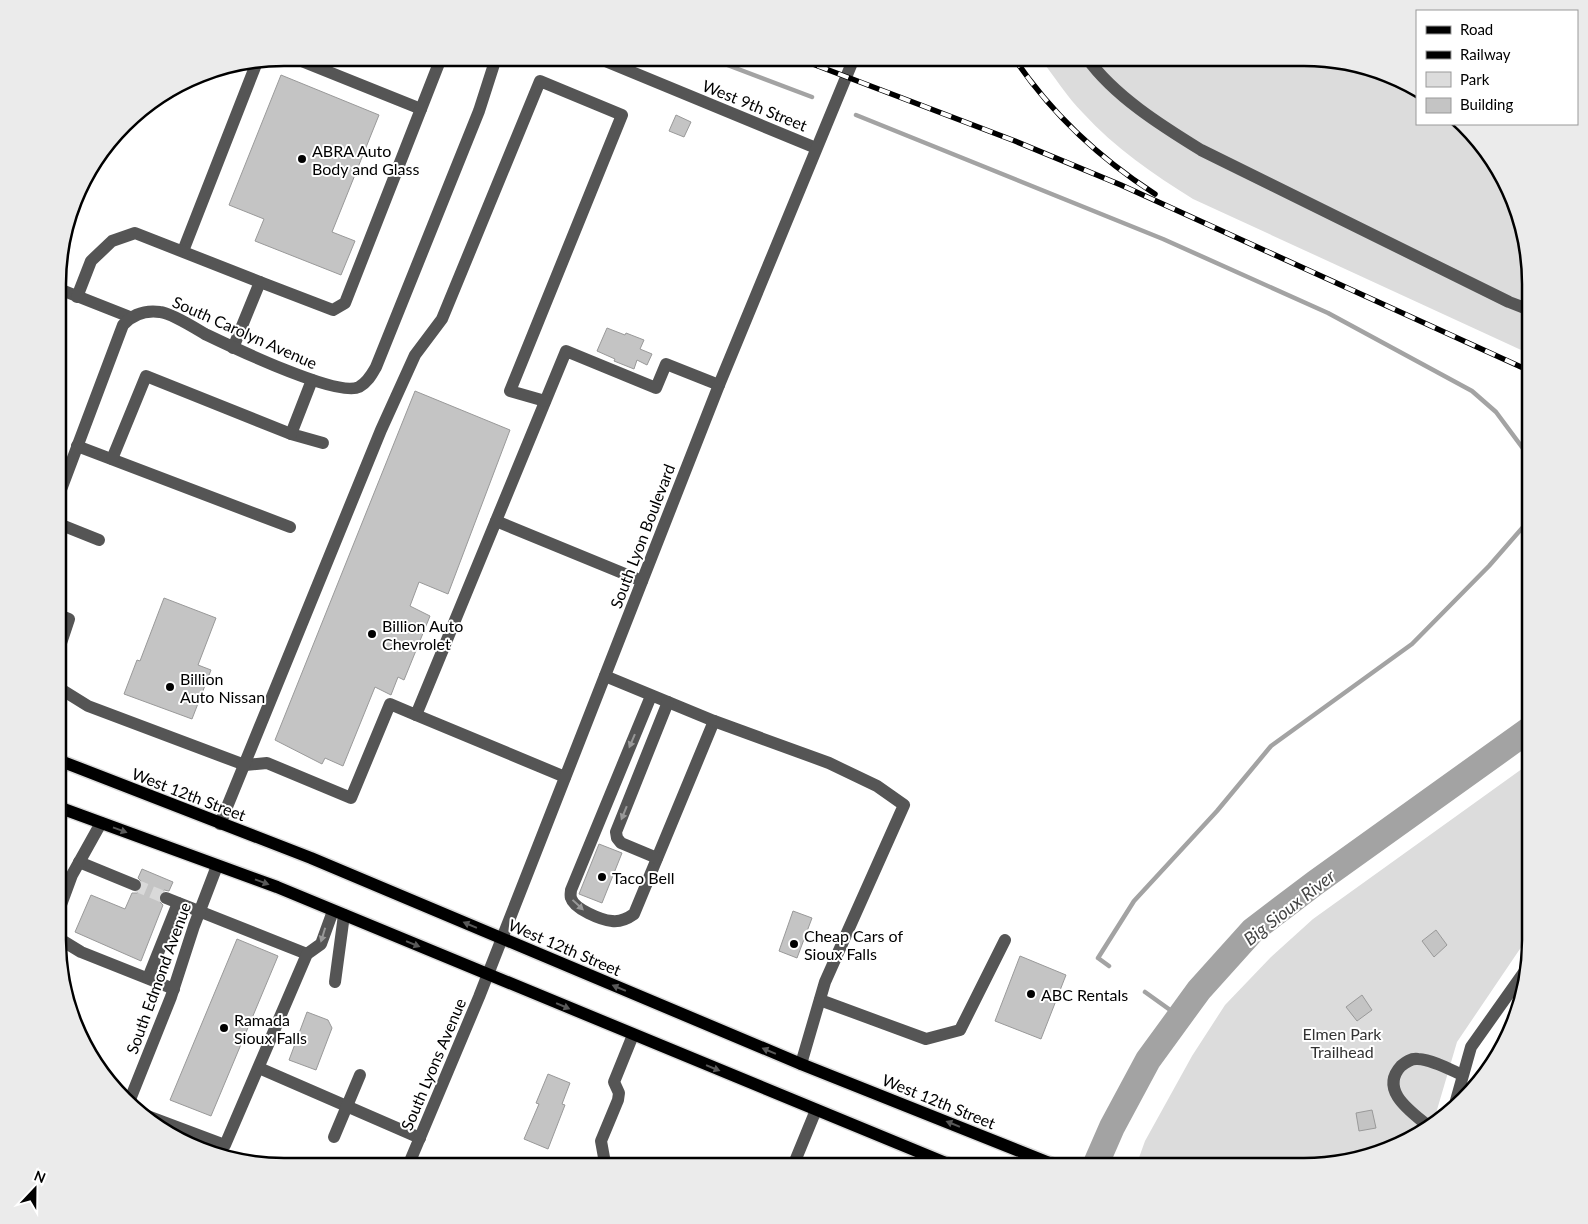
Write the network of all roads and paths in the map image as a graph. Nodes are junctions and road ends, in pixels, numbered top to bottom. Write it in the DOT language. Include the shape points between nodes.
graph roads {
  1 [pos="314,66"];
  2 [pos="438,66"];
  3 [pos="493,66"];
  4 [pos="617,66"];
  5 [pos="851,66"];
  6 [pos="1093,66"];
  7 [pos="255,68"];
  8 [pos="421,109"];
  9 [pos="816,148"];
  10 [pos="183,251"];
  11 [pos="260,282"];
  12 [pos="66,292"];
  13 [pos="77,297"];
  14 [pos="1522,307"];
  15 [pos="130,317"];
  16 [pos="233,348"];
  17 [pos="312,380"];
  18 [pos="718,385"];
  19 [pos="545,401"];
  20 [pos="291,434"];
  21 [pos="323,443"];
  22 [pos="78,446"];
  23 [pos="112,459"];
  24 [pos="66,476"];
  25 [pos="496,521"];
  26 [pos="66,527"];
  27 [pos="290,527"];
  28 [pos="99,540"];
  29 [pos="642,581"];
  30 [pos="66,618"];
  31 [pos="66,628"];
  32 [pos="604,676"];
  33 [pos="66,692"];
  34 [pos="651,696"];
  35 [pos="668,702"];
  36 [pos="416,714"];
  37 [pos="714,721"];
  38 [pos="66,763"];
  39 [pos="245,765"];
  40 [pos="565,777"];
  41 [pos="66,810"];
  42 [pos="101,823"];
  43 [pos="220,824"];
  44 [pos="657,858"];
  45 [pos="79,862"];
  46 [pos="217,866"];
  47 [pos="135,885"];
  48 [pos="66,890"];
  49 [pos="199,912"];
  50 [pos="339,913"];
  51 [pos="502,938"];
  52 [pos="1005,940"];
  53 [pos="66,943"];
  54 [pos="307,954"];
  55 [pos="488,974"];
  56 [pos="148,978"];
  57 [pos="1518,980"];
  58 [pos="336,982"];
  59 [pos="174,989"];
  60 [pos="820,1000"];
  61 [pos="633,1036"];
  62 [pos="801,1064"];
  63 [pos="259,1068"];
  64 [pos="360,1075"];
  65 [pos="1462,1075"];
  66 [pos="132,1095"];
  67 [pos="1457,1095"];
  68 [pos="346,1106"];
  69 [pos="816,1110"];
  70 [pos="1423,1122"];
  71 [pos="174,1128"];
  72 [pos="334,1138"];
  73 [pos="420,1138"];
  74 [pos="214,1146"];
  75 [pos="224,1149"];
  76 [pos="411,1158"];
  77 [pos="605,1158"];
  78 [pos="796,1158"];
  79 [pos="933,1158"];
  80 [pos="1037,1158"];
  1 -- 8 [label="street"];
  2 -- 8 [label="street"];
  3 -- 17 [label="street, South Carolyn Avenue" via="479,111 376,367 358,388"];
  4 -- 9 [label="street, West 9th Street"];
  5 -- 9 [label="street, South Lyon Boulevard"];
  6 -- 14 [label="street" via="1129,101 1201,150"];
  7 -- 10 [label="street"];
  8 -- 11 [label="street" via="345,303 333,310"];
  9 -- 18 [label="street, South Lyon Boulevard"];
  10 -- 11 [label="street"];
  10 -- 13 [label="street" via="135,233 112,241 91,261"];
  11 -- 16 [label="street"];
  12 -- 13 [label="street"];
  13 -- 15 [label="street"];
  15 -- 16 [label="street, South Carolyn Avenue" via="143,312 163,312"];
  15 -- 22 [label="street" via="123,325"];
  16 -- 17 [label="street, South Carolyn Avenue"];
  17 -- 20 [label="street"];
  18 -- 19 [label="street" via="666,364 656,388 566,351"];
  18 -- 29 [label="street, South Lyon Boulevard"];
  19 -- 25 [label="street"];
  19 -- 39 [label="street" via="510,391 622,115 540,81 442,319 415,355 381,430"];
  20 -- 21 [label="street"];
  20 -- 23 [label="street" via="146,376"];
  22 -- 23 [label="street"];
  22 -- 24 [label="street"];
  23 -- 27 [label="street"];
  25 -- 29 [label="street"];
  25 -- 36 [label="street"];
  26 -- 28 [label="street"];
  29 -- 32 [label="street, South Lyon Boulevard"];
  30 -- 31 [label="street" via="69,619"];
  32 -- 34 [label="street"];
  32 -- 40 [label="street, South Lyon Boulevard"];
  33 -- 39 [label="street" via="88,706"];
  34 -- 35 [label="street"];
  34 -- 44 [label="street, one-way" via="571,890 571,898 586,912 611,921 625,920 634,914"];
  35 -- 37 [label="street"];
  35 -- 44 [label="street, one-way" via="616,832 621,842"];
  36 -- 39 [label="street" via="390,704 351,798 267,763"];
  36 -- 40 [label="street"];
  37 -- 44 [label="street"];
  37 -- 60 [label="street" via="829,763 877,786 904,805"];
  38 -- 43 [label="main road, West 12th Street"];
  39 -- 43 [label="street"];
  40 -- 51 [label="street, South Lyon Boulevard"];
  41 -- 42 [label="main road"];
  42 -- 45 [label="street"];
  42 -- 46 [label="main road, one-way"];
  51 -- 43 [label="main road, West 12th Street, one-way" via="311,858"];
  45 -- 47 [label="street"];
  45 -- 48 [label="street"];
  46 -- 49 [label="street, South Edmond Avenue"];
  46 -- 50 [label="main road, one-way"];
  49 -- 54 [label="street"];
  49 -- 56 [label="street" via="172,900"];
  49 -- 59 [label="street, South Edmond Avenue"];
  50 -- 54 [label="street, one-way" via="321,944"];
  50 -- 55 [label="main road, one-way"];
  50 -- 58 [label="street"];
  51 -- 55 [label="street, South Lyons Avenue"];
  62 -- 51 [label="main road, West 12th Street, one-way"];
  52 -- 60 [label="street" via="960,1030 926,1039"];
  53 -- 56 [label="street"];
  54 -- 63 [label="street"];
  55 -- 61 [label="main road, one-way"];
  55 -- 73 [label="street, South Lyons Avenue"];
  56 -- 59 [label="street"];
  57 -- 65 [label="street" via="1471,1047"];
  59 -- 66 [label="street, South Edmond Avenue"];
  60 -- 62 [label="street"];
  61 -- 69 [label="main road, one-way"];
  61 -- 77 [label="street" via="614,1082 619,1093 601,1142"];
  80 -- 62 [label="main road, West 12th Street, one-way"];
  63 -- 68 [label="street"];
  63 -- 75 [label="street"];
  64 -- 68 [label="street"];
  65 -- 67 [label="street"];
  65 -- 70 [label="street" via="1419,1059 1411,1059 1399,1069 1395,1077 1396,1095"];
  68 -- 72 [label="street"];
  68 -- 73 [label="street"];
  69 -- 78 [label="street"];
  69 -- 79 [label="main road"];
  71 -- 74 [label="street"];
  73 -- 76 [label="street, South Lyons Avenue"];
}
